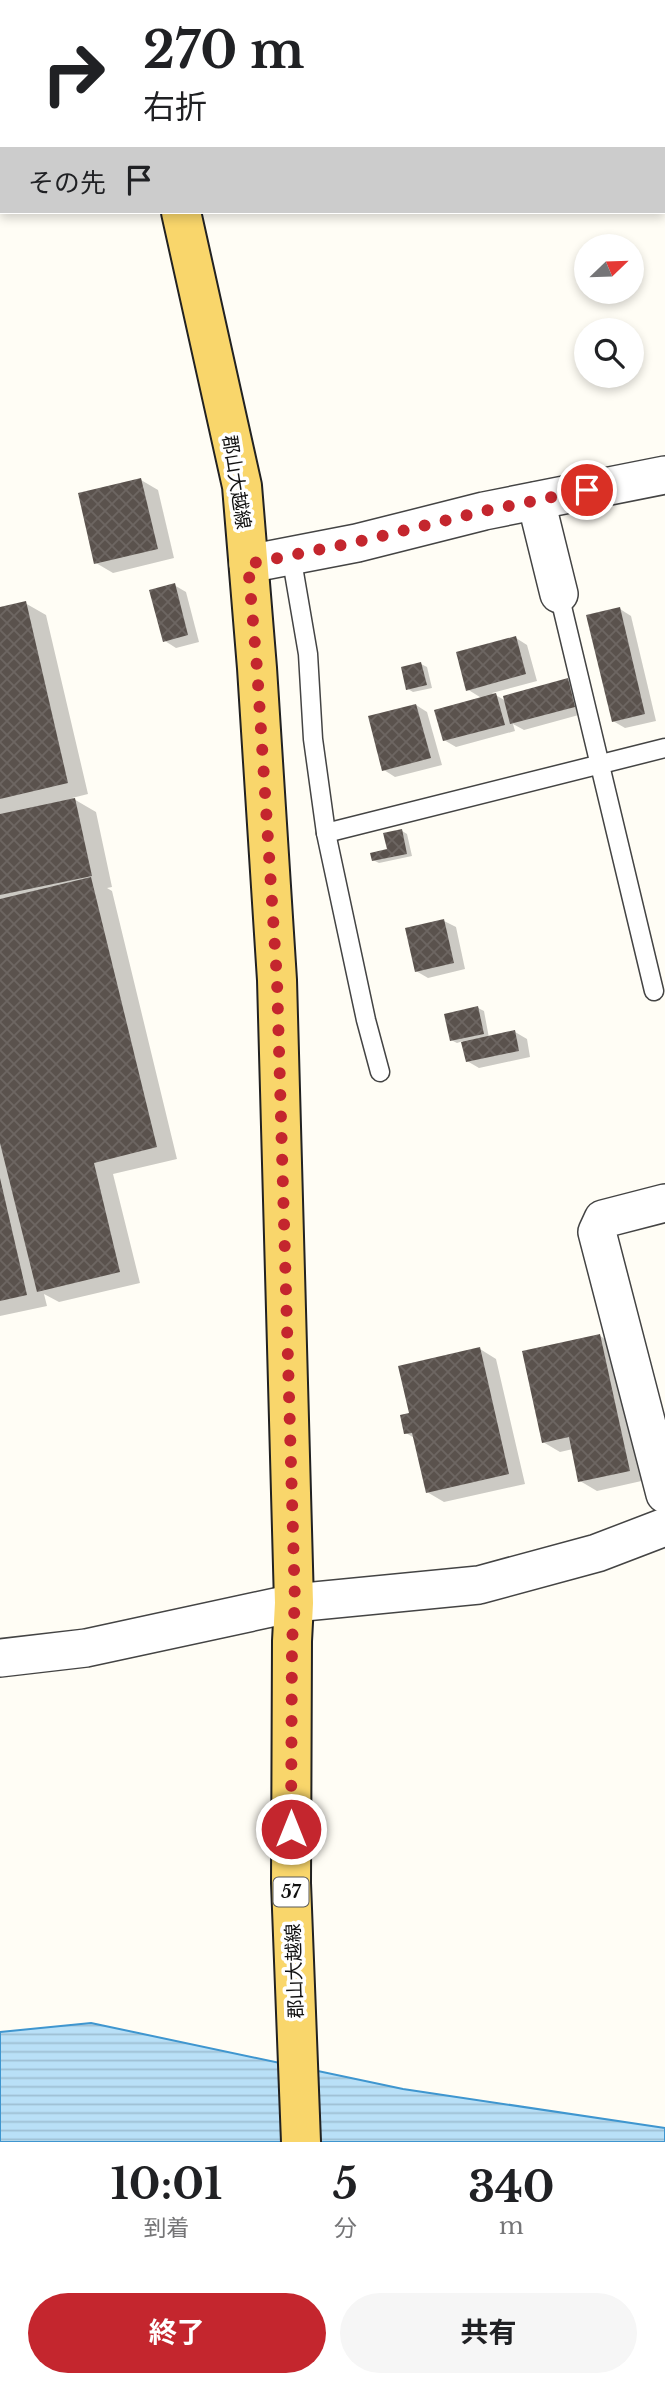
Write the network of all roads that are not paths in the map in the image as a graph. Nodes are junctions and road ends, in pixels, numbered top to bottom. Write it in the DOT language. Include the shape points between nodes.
graph roads {
  1 [pos="181,214"];
  2 [pos="665,475"];
  3 [pos="536,501"];
  4 [pos="292,555"];
  5 [pos="248,564"];
  6 [pos="559,594"];
  7 [pos="665,748"];
  8 [pos="599,765"];
  9 [pos="326,833"];
  10 [pos="654,991"];
  11 [pos="380,1072"];
  12 [pos="665,1203"];
  13 [pos="665,1494"];
  14 [pos="665,1527"];
  15 [pos="295,1603"];
  16 [pos="0,1658"];
  17 [pos="301,2142"];
  1 -- 5 [label="main road, 郡山大越線 / 57" via="242,486"];
  2 -- 3 [label="street"];
  3 -- 4 [label="street"];
  3 -- 6 [label="street"];
  4 -- 5 [label="street"];
  4 -- 9 [label="lane" via="309,654 313,739"];
  5 -- 15 [label="main road, 郡山大越線 / 57" via="277,980"];
  6 -- 8 [label="lane"];
  7 -- 8 [label="lane"];
  8 -- 9 [label="lane"];
  8 -- 10 [label="lane"];
  9 -- 11 [label="lane"];
  12 -- 13 [label="street" via="603,1219 597,1232"];
  14 -- 15 [label="street" via="597,1553 478,1585"];
  15 -- 16 [label="street" via="86,1648"];
  15 -- 17 [label="main road, 郡山大越線 / 57" via="291,1883"];
}
